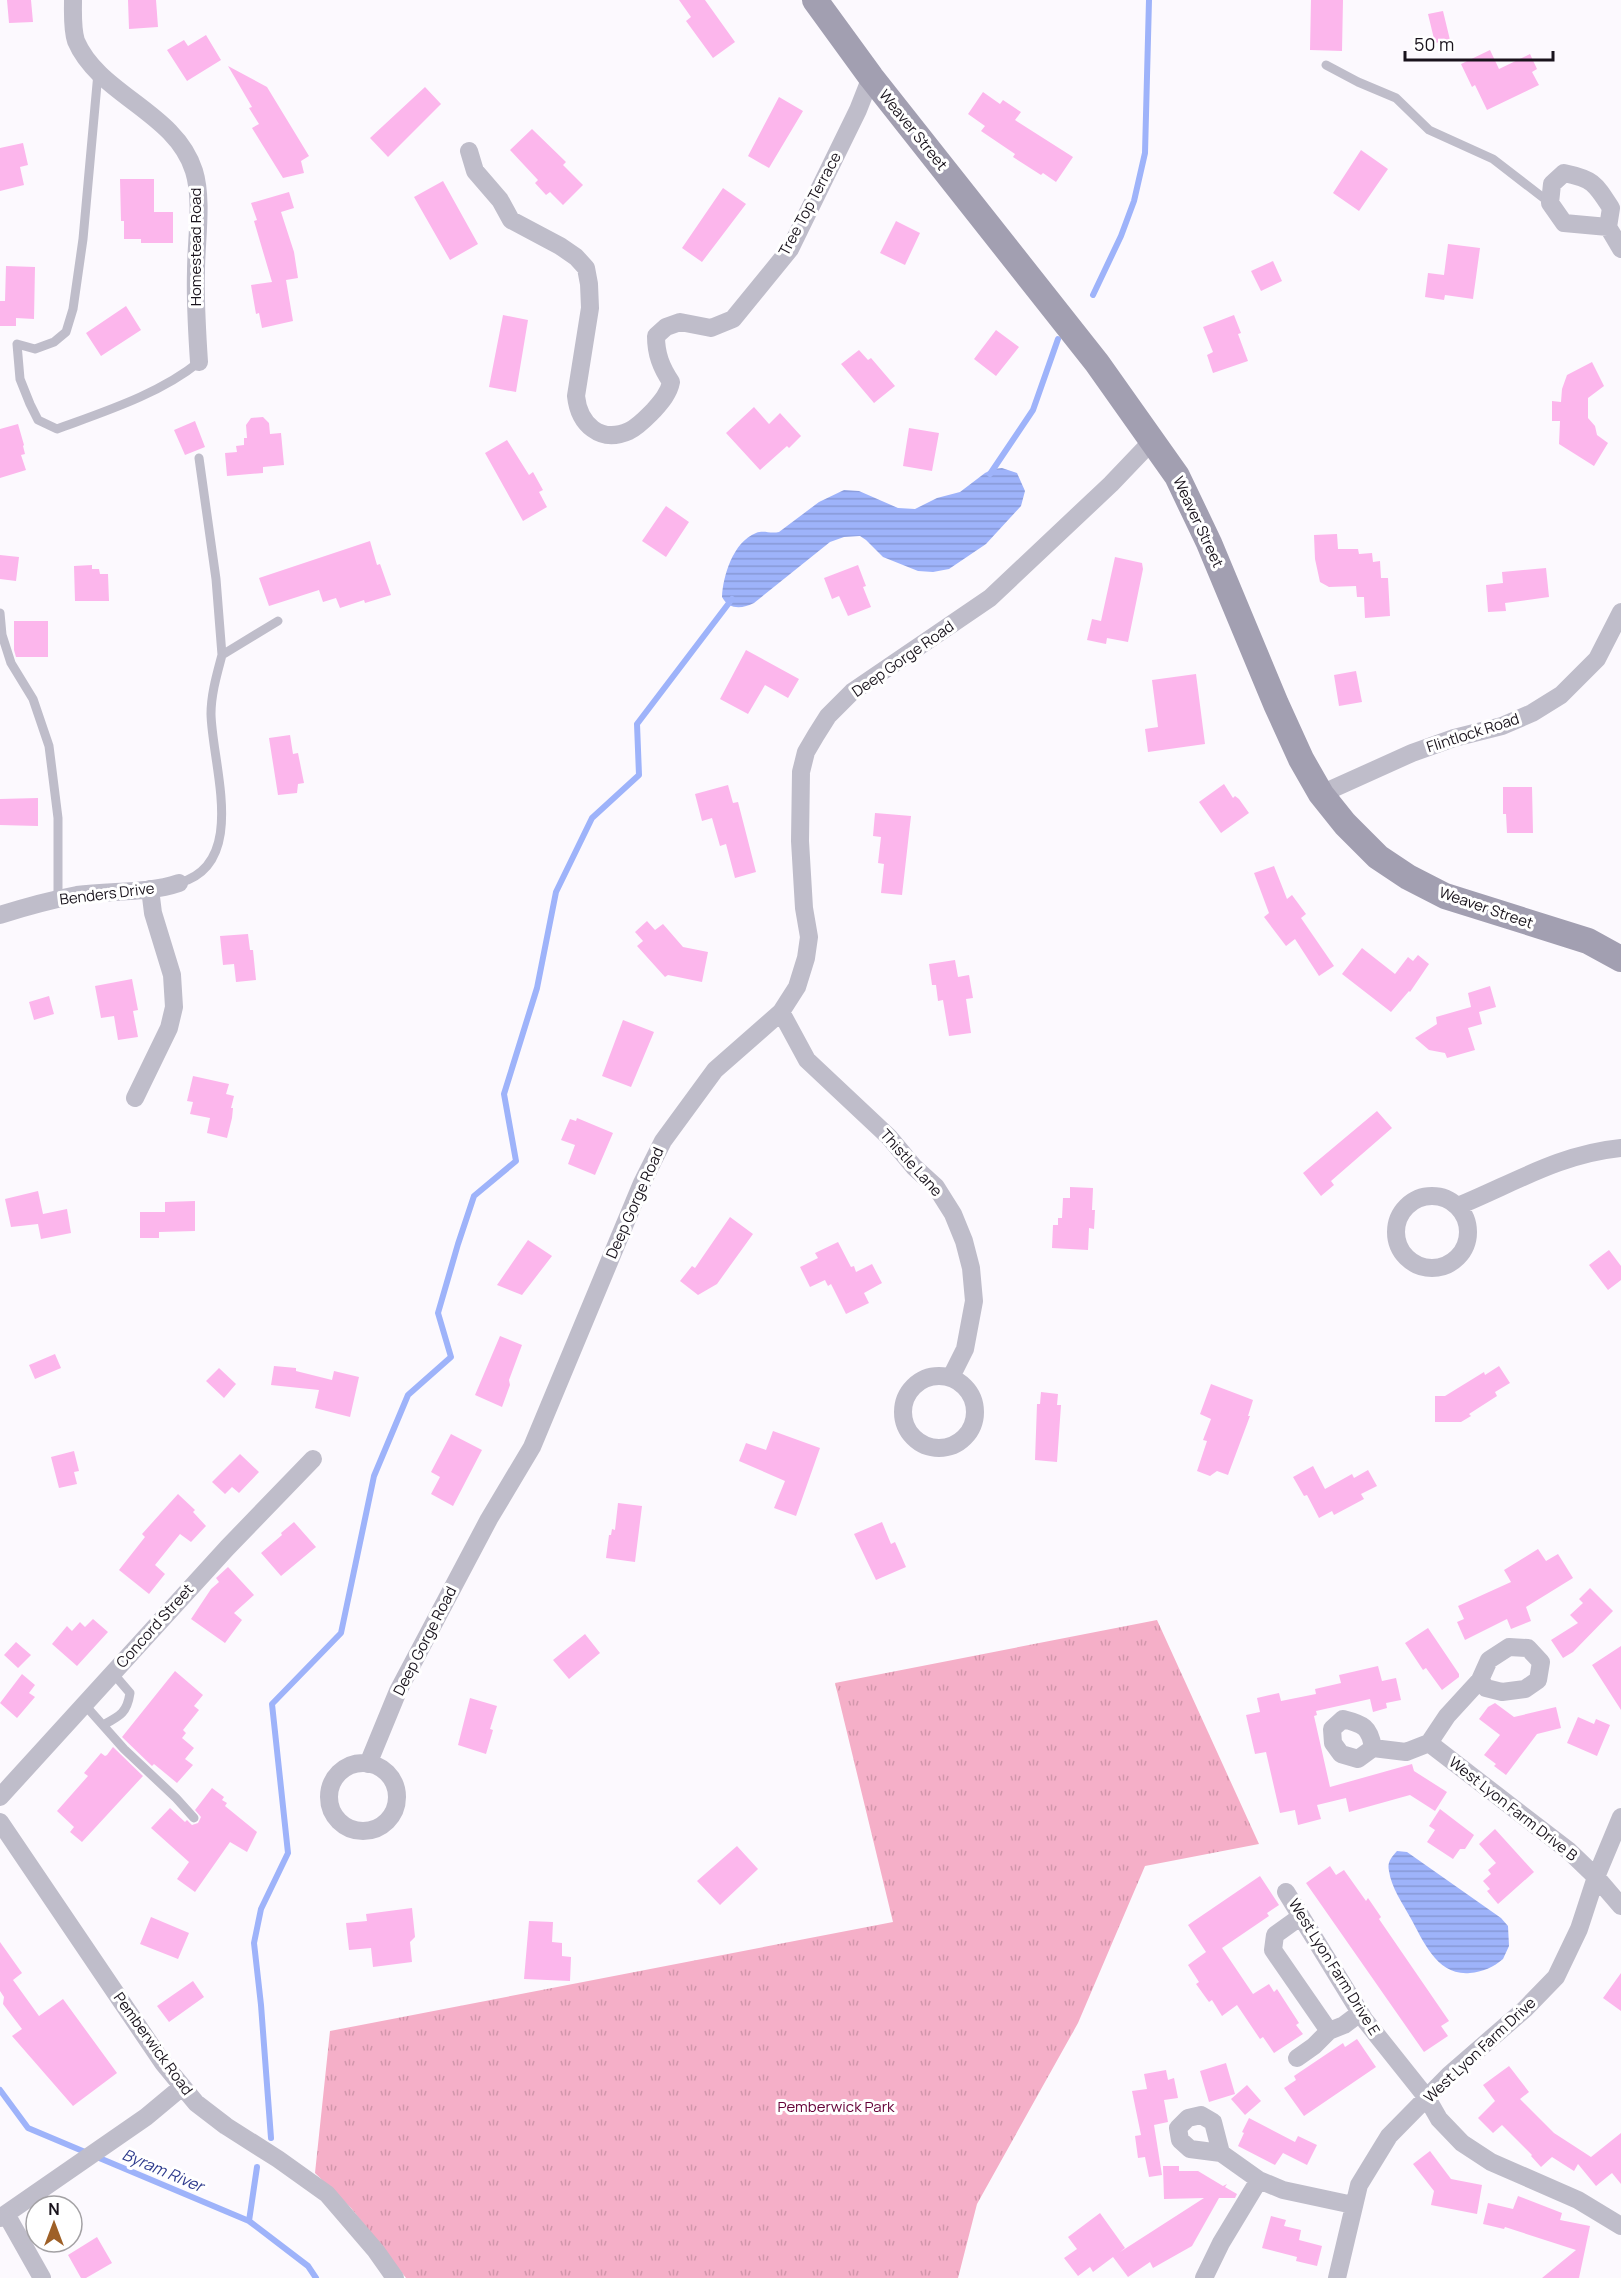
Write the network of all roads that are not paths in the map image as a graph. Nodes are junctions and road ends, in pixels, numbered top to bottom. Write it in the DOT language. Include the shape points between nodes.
graph roads {
  1 [pos="73,0"];
  2 [pos="815,0"];
  3 [pos="1326,65"];
  4 [pos="98,73"];
  5 [pos="871,77"];
  6 [pos="469,152"];
  7 [pos="1550,203"];
  8 [pos="1614,222"];
  9 [pos="1621,249"];
  10 [pos="199,362"];
  11 [pos="1153,440"];
  12 [pos="199,458"];
  13 [pos="1621,612"];
  14 [pos="0,613"];
  15 [pos="278,621"];
  16 [pos="222,655"];
  17 [pos="1321,794"];
  18 [pos="179,883"];
  19 [pos="150,890"];
  20 [pos="58,900"];
  21 [pos="0,915"];
  22 [pos="1621,959"];
  23 [pos="782,1012"];
  24 [pos="135,1098"];
  25 [pos="1621,1148"];
  26 [pos="1458,1206"];
  27 [pos="951,1377"];
  28 [pos="313,1460"];
  29 [pos="112,1672"];
  30 [pos="1480,1680"];
  31 [pos="84,1704"];
  32 [pos="103,1725"];
  33 [pos="1429,1743"];
  34 [pos="1373,1748"];
  35 [pos="368,1764"];
  36 [pos="0,1797"];
  37 [pos="1621,1817"];
  38 [pos="194,1818"];
  39 [pos="0,1822"];
  40 [pos="1596,1877"];
  41 [pos="1286,1892"];
  42 [pos="1621,1906"];
  43 [pos="1300,1917"];
  44 [pos="1360,2013"];
  45 [pos="1329,2031"];
  46 [pos="1297,2058"];
  47 [pos="182,2087"];
  48 [pos="1427,2098"];
  49 [pos="1221,2153"];
  50 [pos="1259,2180"];
  51 [pos="1353,2205"];
  52 [pos="2,2213"];
  53 [pos="1621,2226"];
  54 [pos="42,2278"];
  55 [pos="395,2278"];
  56 [pos="1204,2278"];
  57 [pos="1337,2278"];
  1 -- 4 [label="street, Homestead Road" via="76,40"];
  2 -- 5 [label="street, Weaver Street"];
  3 -- 7 [label="lane" via="1396,98 1429,130 1493,159"];
  4 -- 10 [label="street, Homestead Road" via="175,138 186,151 194,171 198,191 195,299"];
  4 -- 10 [label="lane" via="73,309 66,332 54,342 35,349 17,344 20,379 38,420 57,429 182,376"];
  5 -- 6 [label="street, Tree Top Terrace" via="790,249 733,319 711,328 680,322 656,336 656,351 671,382 670,389 639,425 626,432 595,431 584,423 577,410 578,378 590,308 586,268 560,246 511,220 475,171"];
  5 -- 11 [label="street, Weaver Street" via="1097,363"];
  7 -- 8 [label="street" via="1564,224"];
  7 -- 8 [label="street" via="1552,184 1564,173 1588,178 1611,208"];
  8 -- 9 [label="street"];
  11 -- 17 [label="street, Weaver Street" via="1190,501 1276,704"];
  11 -- 23 [label="street, Deep Gorge Road" via="990,598 852,692 828,716 806,752 801,772 801,852 809,937 797,987"];
  12 -- 16 [label="lane"];
  13 -- 17 [label="street, Flintlock Road" via="1597,659 1561,695 1542,707 1502,726 1412,753"];
  14 -- 20 [label="lane" via="11,663 33,699 49,746 58,819"];
  15 -- 16 [label="lane"];
  16 -- 18 [label="lane" via="211,714 221,833 204,871"];
  17 -- 22 [label="street, Weaver Street" via="1378,857 1408,877 1445,896 1588,941"];
  18 -- 19 [label="street, Benders Drive"];
  19 -- 20 [label="street, Benders Drive"];
  19 -- 24 [label="street" via="172,975 174,1007 169,1028"];
  20 -- 21 [label="street, Benders Drive"];
  23 -- 27 [label="street, Thistle Lane" via="807,1060 889,1137 936,1187 953,1214 971,1268 974,1301 964,1349"];
  23 -- 35 [label="street, Deep Gorge Road" via="716,1070 663,1141 532,1447 413,1662"];
  25 -- 26 [label="street" via="1564,1159"];
  26 -- 26 [label="street" via="1443,1197 1425,1196 1409,1203 1397,1220 1395,1236 1408,1260 1431,1269 1446,1266 1459,1256 1469,1234"];
  27 -- 27 [label="street" via="921,1380 904,1401 905,1424 924,1445 950,1447 966,1438 974,1424 975,1403 967,1388"];
  28 -- 29 [label="street, Concord Street"];
  29 -- 31 [label="street, Concord Street"];
  29 -- 32 [label="lane" via="130,1693 128,1706 120,1716"];
  30 -- 33 [label="street"];
  31 -- 32 [label="lane"];
  31 -- 36 [label="street, Concord Street"];
  32 -- 38 [label="lane"];
  33 -- 34 [label="street" via="1406,1752"];
  33 -- 40 [label="street, West Lyon Farm Drive B" via="1569,1851"];
  37 -- 40 [label="street, West Lyon Farm Drive"];
  39 -- 47 [label="street, Pemberwick Road"];
  40 -- 42 [label="street, West Lyon Farm Drive B"];
  40 -- 48 [label="street, West Lyon Farm Drive" via="1579,1929 1556,1977"];
  41 -- 43 [label="street, West Lyon Farm Drive E"];
  43 -- 44 [label="street, West Lyon Farm Drive E"];
  43 -- 45 [label="street" via="1275,1935 1273,1950"];
  44 -- 45 [label="street"];
  44 -- 48 [label="street, West Lyon Farm Drive E"];
  45 -- 46 [label="street"];
  47 -- 52 [label="street" via="129,2129"];
  47 -- 55 [label="street, Pemberwick Road" via="226,2127 327,2194"];
  48 -- 51 [label="street, West Lyon Farm Drive" via="1389,2136 1359,2185"];
  48 -- 53 [label="street, West Lyon Farm Drive E" via="1439,2119 1462,2143 1491,2163 1578,2200"];
  49 -- 50 [label="street"];
  50 -- 51 [label="street" via="1283,2190"];
  50 -- 56 [label="street"];
  51 -- 57 [label="street, West Lyon Farm Drive"];
  52 -- 54 [label="street"];
}
